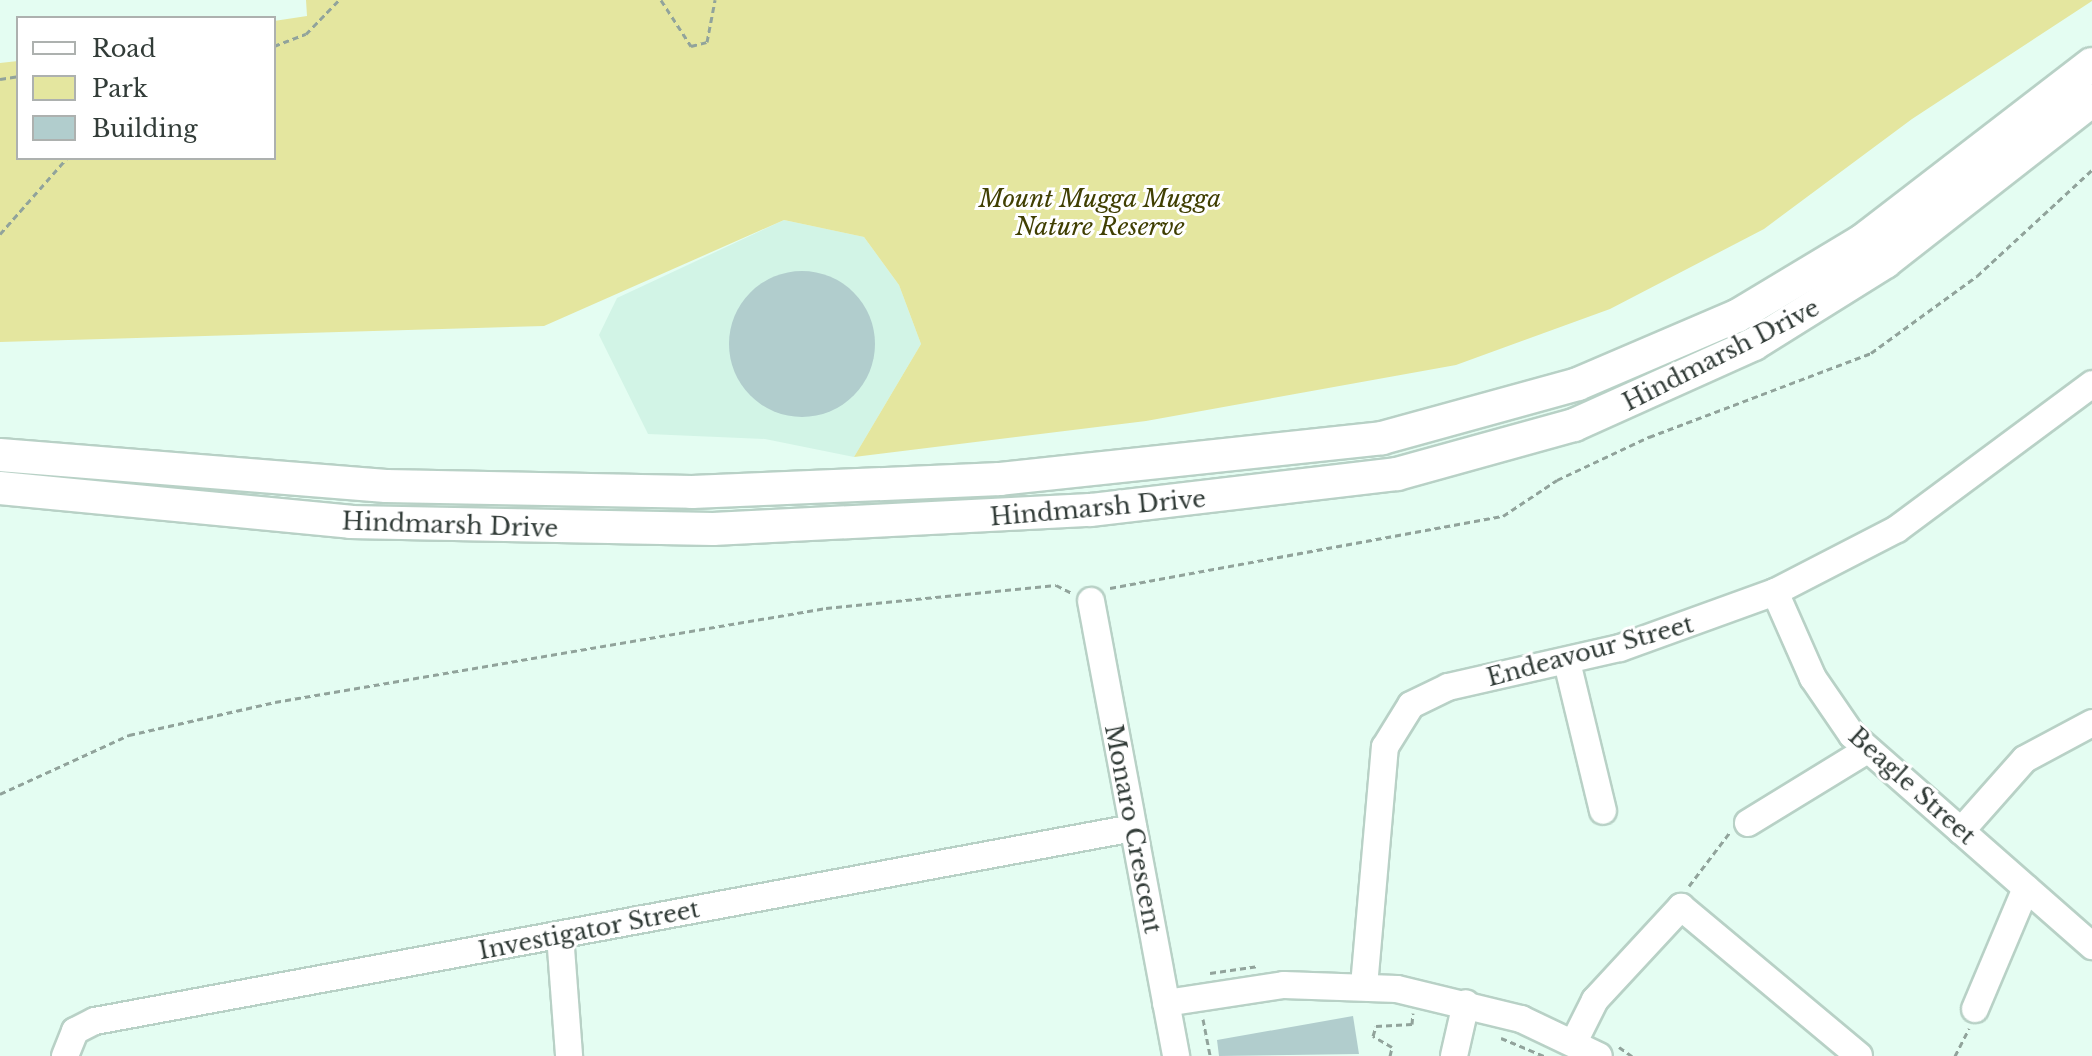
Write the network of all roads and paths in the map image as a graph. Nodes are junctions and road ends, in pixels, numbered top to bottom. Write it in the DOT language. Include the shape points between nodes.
graph roads {
  1 [pos="339,0"];
  2 [pos="661,0"];
  3 [pos="715,0"];
  4 [pos="276,45"];
  5 [pos="2092,64"];
  6 [pos="2092,100"];
  7 [pos="65,160"];
  8 [pos="2092,170"];
  9 [pos="0,234"];
  10 [pos="2092,384"];
  11 [pos="0,455"];
  12 [pos="0,488"];
  13 [pos="1775,592"];
  14 [pos="1091,601"];
  15 [pos="1567,662"];
  16 [pos="2092,723"];
  17 [pos="1867,750"];
  18 [pos="0,794"];
  19 [pos="1603,811"];
  20 [pos="1748,823"];
  21 [pos="1133,828"];
  22 [pos="1961,831"];
  23 [pos="2026,888"];
  24 [pos="560,935"];
  25 [pos="2092,946"];
  26 [pos="1364,986"];
  27 [pos="1166,1003"];
  28 [pos="1975,1009"];
  29 [pos="1216,1012"];
  30 [pos="1406,1012"];
  31 [pos="1413,1013"];
  32 [pos="1202,1014"];
  33 [pos="1463,1014"];
  34 [pos="1425,1016"];
  35 [pos="1584,1050"];
  36 [pos="65,1056"];
  37 [pos="569,1056"];
  38 [pos="1176,1056"];
  39 [pos="1390,1056"];
  40 [pos="1454,1056"];
  41 [pos="1544,1056"];
  42 [pos="1859,1056"];
  43 [pos="1955,1056"];
  1 -- 4 [label="path" via="306,34"];
  2 -- 3 [label="path" via="691,46 707,42"];
  5 -- 11 [label="main road, Hindmarsh Drive" via="1862,241 1737,316 1566,388 1382,438 1000,479 692,492 355,485"];
  6 -- 12 [label="main road, Hindmarsh Drive" via="1885,262 1754,344 1574,425 1397,474 1091,510 698,529 350,522"];
  7 -- 9 [label="path"];
  8 -- 14 [label="path" via="1977,276 1871,353 1623,448 1503,516 1106,589"];
  10 -- 13 [label="street, Endeavour Street" via="1928,508"];
  13 -- 15 [label="street, Endeavour Street"];
  13 -- 17 [label="street, Beagle Street" via="1823,696"];
  14 -- 18 [label="path" via="1056,585 826,608 510,659 129,735"];
  14 -- 21 [label="street, Monaro Crescent"];
  15 -- 19 [label="street"];
  15 -- 26 [label="street, Endeavour Street" via="1437,690 1397,720 1384,754"];
  16 -- 22 [label="street" via="2025,759"];
  17 -- 20 [label="street"];
  17 -- 22 [label="street, Beagle Street"];
  21 -- 24 [label="street, Investigator Street"];
  21 -- 27 [label="street, Monaro Crescent"];
  22 -- 23 [label="street, Beagle Street"];
  23 -- 25 [label="street, Beagle Street"];
  23 -- 28 [label="street"];
  24 -- 36 [label="street, Investigator Street" via="95,1021 75,1031"];
  24 -- 37 [label="street"];
  26 -- 27 [label="street" via="1244,988"];
  26 -- 33 [label="street"];
  27 -- 38 [label="street, Monaro Crescent"];
  28 -- 43 [label="path"];
  29 -- 32 [label="path"];
  30 -- 31 [label="path"];
  31 -- 34 [label="path"];
  31 -- 39 [label="path" via="1412,1024 1376,1026 1373,1036 1392,1047"];
  33 -- 35 [label="street"];
  33 -- 40 [label="street"];
  33 -- 41 [label="path"];
  35 -- 42 [label="street" via="1595,1000 1681,907"];
}
